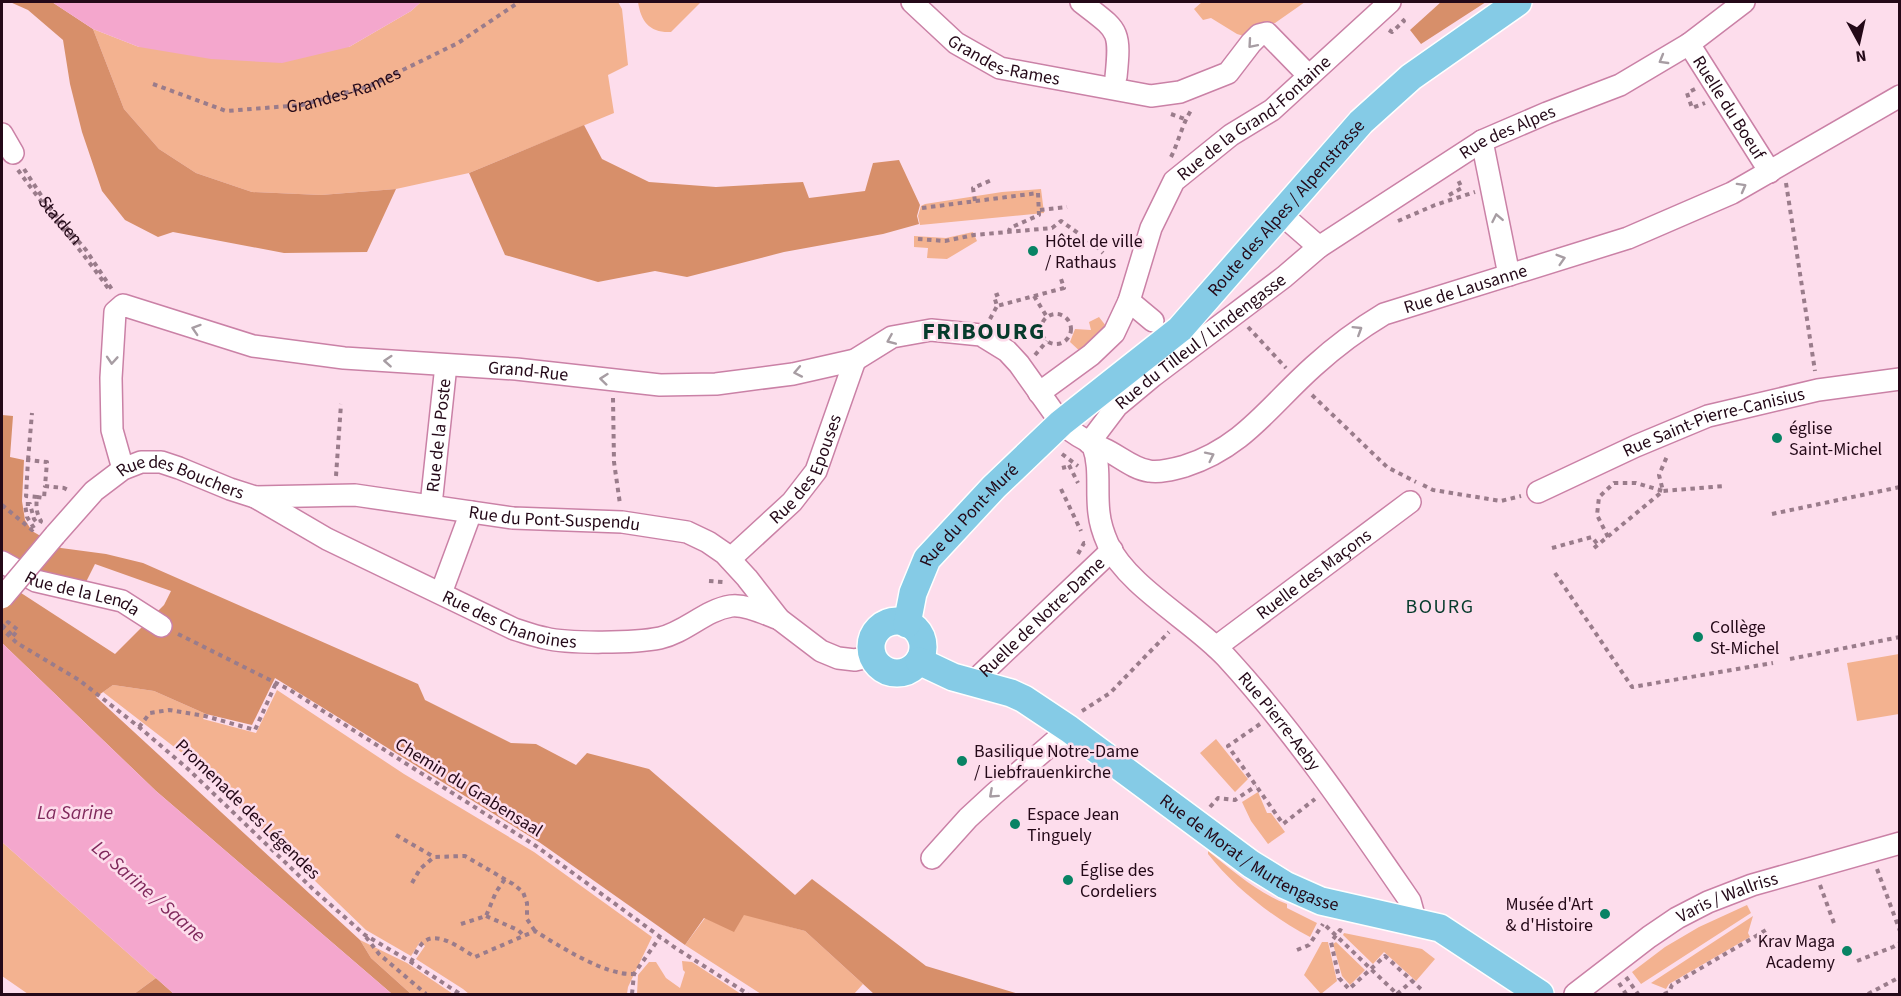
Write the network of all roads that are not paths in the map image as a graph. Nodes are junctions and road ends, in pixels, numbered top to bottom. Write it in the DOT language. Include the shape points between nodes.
graph roads {
  1 [pos="912,2"];
  2 [pos="1081,2"];
  3 [pos="1390,2"];
  4 [pos="1518,2"];
  5 [pos="1744,2"];
  6 [pos="1689,44"];
  7 [pos="1309,76"];
  8 [pos="1115,83"];
  9 [pos="1899,96"];
  10 [pos="2,134"];
  11 [pos="1482,141"];
  12 [pos="14,159"];
  13 [pos="1777,168"];
  14 [pos="1280,213"];
  15 [pos="1319,247"];
  16 [pos="1509,275"];
  17 [pos="1129,301"];
  18 [pos="1153,321"];
  19 [pos="855,360"];
  20 [pos="446,364"];
  21 [pos="1899,378"];
  22 [pos="1039,393"];
  23 [pos="1061,423"];
  24 [pos="1091,445"];
  25 [pos="123,469"];
  26 [pos="1538,492"];
  27 [pos="333,496"];
  28 [pos="255,497"];
  29 [pos="1410,502"];
  30 [pos="431,505"];
  31 [pos="471,512"];
  32 [pos="1112,550"];
  33 [pos="730,559"];
  34 [pos="2,562"];
  35 [pos="441,593"];
  36 [pos="2,598"];
  37 [pos="779,619"];
  38 [pos="907,624"];
  39 [pos="161,626"];
  40 [pos="1216,647"];
  41 [pos="873,656"];
  42 [pos="919,661"];
  43 [pos="972,683"];
  44 [pos="1074,721"];
  45 [pos="1899,843"];
  46 [pos="932,858"];
  47 [pos="1412,920"];
  48 [pos="1540,994"];
  49 [pos="1575,994"];
  1 -- 8 [label="street, Grandes-Rames" via="956,44 1000,68"];
  2 -- 8 [label="street" via="1111,25 1118,37"];
  3 -- 7 [label="street, Rue de la Grand-Fontaine"];
  4 -- 14 [label="main road, Route des Alpes / Alpenstrasse" via="1411,76 1361,122"];
  5 -- 6 [label="street, Rue des Alpes"];
  6 -- 11 [label="street, Rue des Alpes, one-way" via="1620,85"];
  6 -- 13 [label="street, Ruelle du Boeuf"];
  7 -- 8 [label="street, Grandes-Rames, one-way" via="1267,33 1251,43 1233,69 1180,92 1151,96"];
  7 -- 17 [label="street, Rue de la Grand-Fontaine" via="1272,110 1231,135 1174,180 1151,228"];
  9 -- 13 [label="street, Rue de Lausanne"];
  10 -- 12 [label="street"];
  11 -- 15 [label="street, Rue des Alpes"];
  16 -- 11 [label="street, one-way"];
  16 -- 13 [label="street, Rue de Lausanne, one-way" via="1628,238 1732,193"];
  14 -- 15 [label="street"];
  14 -- 23 [label="main road, Route des Alpes / Alpenstrasse" via="1179,329"];
  15 -- 24 [label="street, Rue du Tilleul / Lindengasse" via="1236,313 1183,347 1117,406"];
  24 -- 16 [label="street, Rue de Lausanne, one-way" via="1146,471 1198,461 1238,439 1353,333 1384,314"];
  17 -- 18 [label="street"];
  17 -- 22 [label="street, Rue de la Grand-Fontaine" via="1114,333"];
  19 -- 20 [label="street, Grand-Rue, one-way" via="793,374 716,384 660,385"];
  22 -- 19 [label="street, Grand-Rue, one-way" via="1007,351 981,335 931,330 892,337"];
  19 -- 33 [label="street, Rue des Epouses" via="816,471 792,502"];
  20 -- 25 [label="street, Grand-Rue, one-way" via="344,358 253,346 119,302 111,378 112,430"];
  20 -- 30 [label="street, Rue de la Poste"];
  21 -- 26 [label="street, Rue Saint-Pierre-Canisius" via="1818,390 1708,416"];
  22 -- 23 [label="street, Rue de Lausanne"];
  23 -- 24 [label="street, Rue de Lausanne"];
  23 -- 38 [label="main road, Rue du Pont-Muré" via="994,486 927,559 913,593"];
  24 -- 32 [label="street, Rue Pierre-Aeby" via="1097,456 1099,518"];
  25 -- 28 [label="street, Rue des Bouchers" via="141,462 161,462"];
  25 -- 36 [label="street, Rue des Bouchers, bridge" via="94,490"];
  27 -- 28 [label="street, Rue des Bouchers"];
  27 -- 30 [label="street, Rue du Pont-Suspendu" via="355,495"];
  28 -- 35 [label="street, Rue des Chanoines" via="327,539"];
  29 -- 40 [label="street, Ruelle des Maçons"];
  30 -- 31 [label="street, Rue du Pont-Suspendu"];
  31 -- 33 [label="street, Rue du Pont-Suspendu" via="513,518 622,522 687,532"];
  31 -- 35 [label="street"];
  32 -- 40 [label="street, Rue Pierre-Aeby" via="1133,576"];
  32 -- 43 [label="street, Ruelle de Notre-Dame"];
  33 -- 37 [label="street, Rue du Pont-Suspendu"];
  34 -- 39 [label="street, Rue de la Lenda" via="36,581 122,601"];
  35 -- 37 [label="street, Rue des Chanoines" via="514,629 547,639 658,638 680,632 713,612 732,606"];
  37 -- 41 [label="street" via="830,655 855,660"];
  38 -- 41 [label="main road" via="882,626 873,640"];
  38 -- 42 [label="main road" via="920,635 923,644"];
  40 -- 47 [label="street, Rue Pierre-Aeby" via="1329,787 1410,901"];
  41 -- 42 [label="main road" via="881,668 895,673 909,670"];
  42 -- 43 [label="main road, Rue de Morat / Murtengasse"];
  43 -- 44 [label="main road, Rue de Morat / Murtengasse" via="1011,693"];
  44 -- 46 [label="street, one-way" via="985,802"];
  44 -- 47 [label="main road, Rue de Morat / Murtengasse" via="1251,864 1284,885 1321,901"];
  45 -- 49 [label="street, Varis / Wallriss" via="1752,885 1708,902 1649,937"];
  47 -- 48 [label="main road, Rue de Morat / Murtengasse" via="1453,935"];
}
